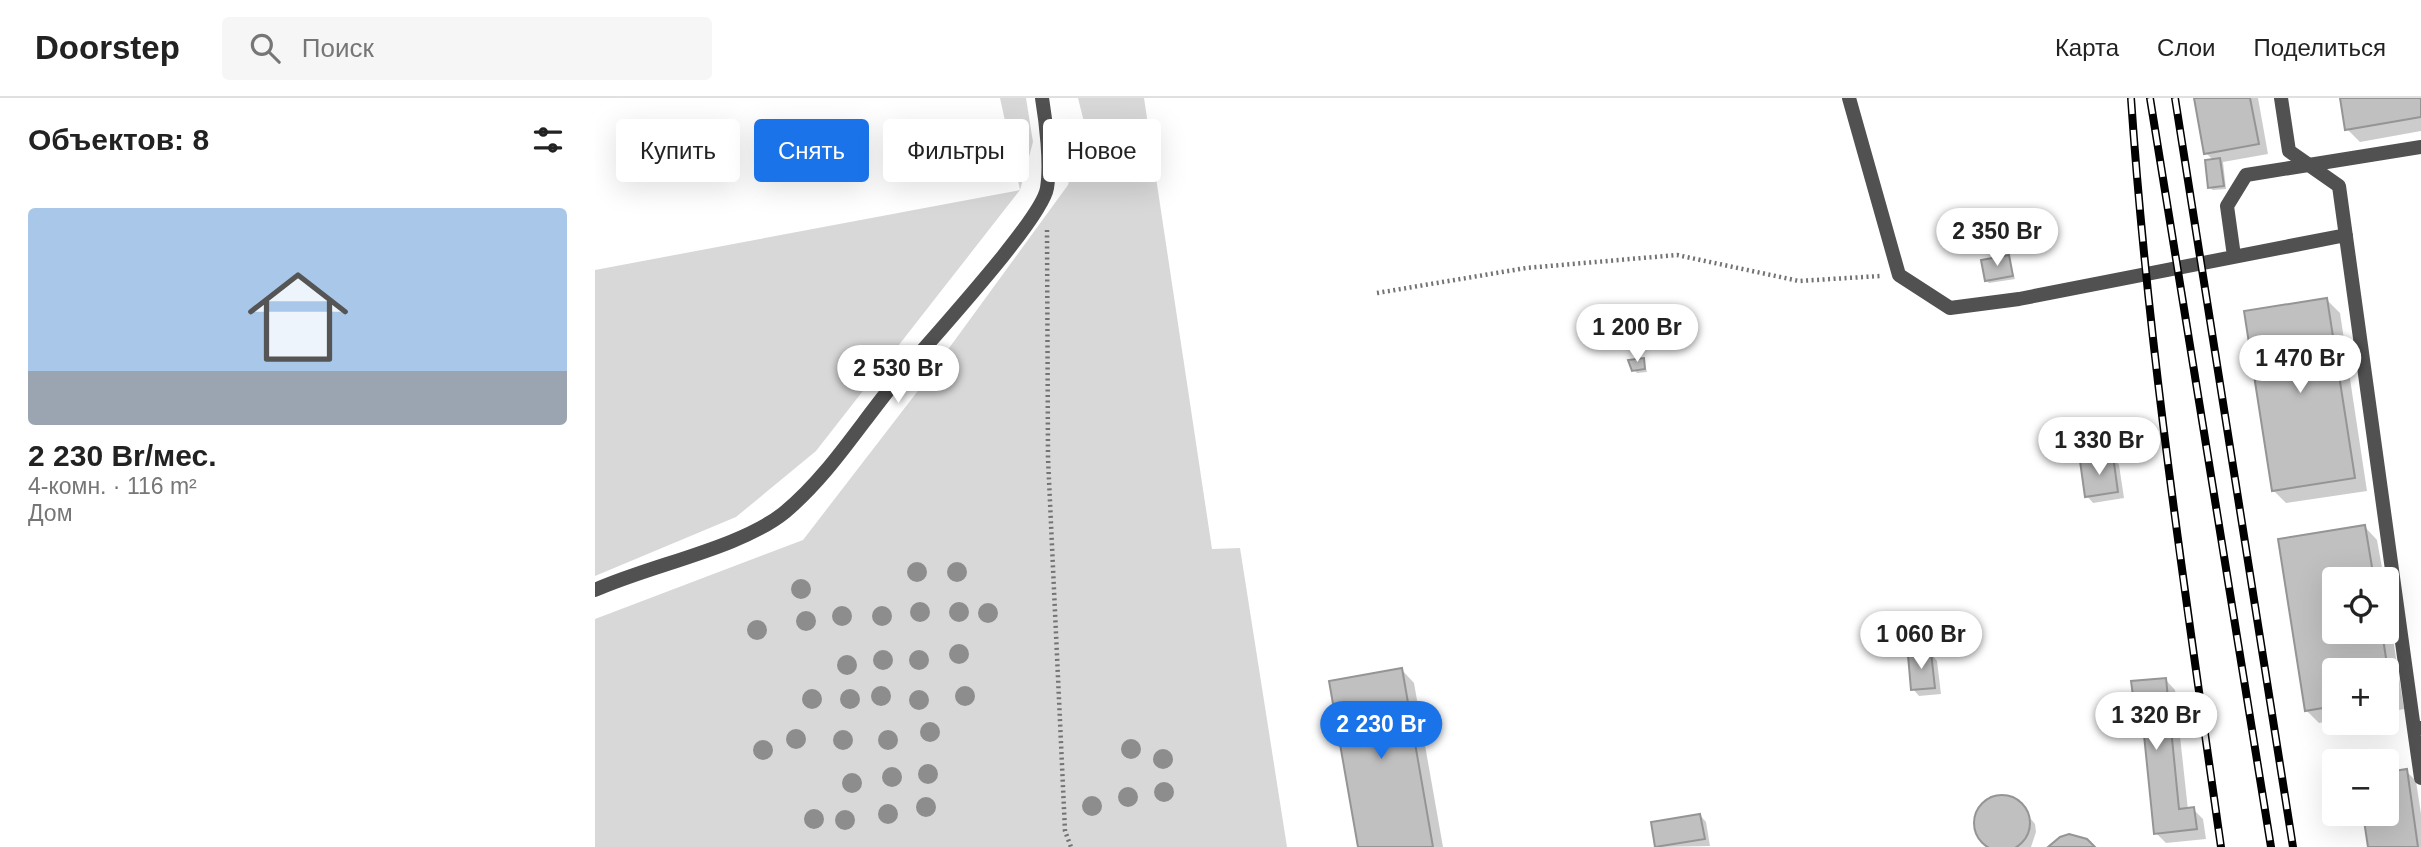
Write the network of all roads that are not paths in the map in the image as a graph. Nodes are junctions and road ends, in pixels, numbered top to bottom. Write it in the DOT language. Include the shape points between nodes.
graph roads {
  1 [pos="1042,98"];
  2 [pos="1849,98"];
  3 [pos="2281,98"];
  4 [pos="2421,148"];
  5 [pos="2309,165"];
  6 [pos="2346,235"];
  7 [pos="2234,256"];
  8 [pos="595,590"];
  9 [pos="2417,729"];
  10 [pos="2421,778"];
  1 -- 8 [label="street" via="1047,189 1025,228 889,388 835,460 785,512 747,535"];
  2 -- 7 [label="street" via="1899,275 1950,308 2019,299"];
  3 -- 5 [label="street" via="2290,151"];
  4 -- 5 [label="street"];
  5 -- 6 [label="street" via="2339,186"];
  5 -- 7 [label="street" via="2246,175 2227,206"];
  6 -- 7 [label="street"];
  6 -- 9 [label="street"];
  9 -- 10 [label="street"];
}
